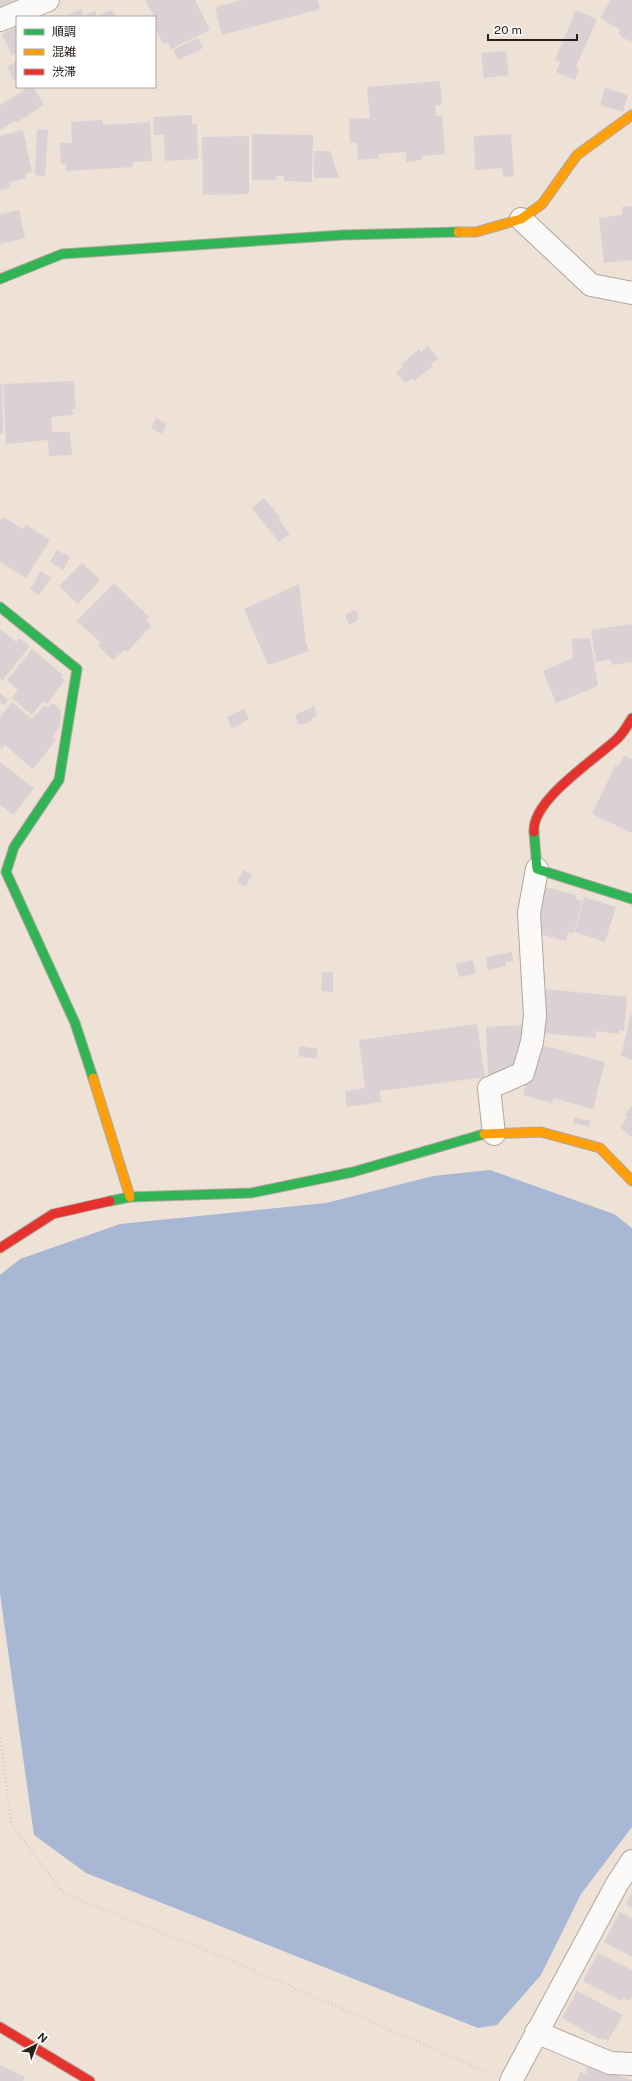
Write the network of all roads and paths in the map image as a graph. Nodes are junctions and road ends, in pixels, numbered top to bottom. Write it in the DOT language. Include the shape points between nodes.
graph roads {
  1 [pos="48,0"];
  2 [pos="0,20"];
  3 [pos="632,115"];
  4 [pos="521,219"];
  5 [pos="0,279"];
  6 [pos="632,293"];
  7 [pos="0,607"];
  8 [pos="632,718"];
  9 [pos="537,870"];
  10 [pos="3,873"];
  11 [pos="632,899"];
  12 [pos="494,1134"];
  13 [pos="632,1181"];
  14 [pos="130,1197"];
  15 [pos="0,1248"];
  16 [pos="0,1734"];
  17 [pos="632,1861"];
  18 [pos="0,2027"];
  19 [pos="536,2032"];
  20 [pos="632,2064"];
  21 [pos="502,2078"];
  22 [pos="90,2081"];
  1 -- 2 [label="street"];
  3 -- 4 [label="street" via="577,155 542,204"];
  4 -- 5 [label="street" via="476,232 343,235 62,254"];
  4 -- 6 [label="street" via="591,285"];
  7 -- 10 [label="street" via="77,669 59,780 14,847"];
  8 -- 9 [label="street" via="620,737 548,797 532,826"];
  9 -- 11 [label="street"];
  9 -- 12 [label="street" via="529,913 535,1016 532,1042 523,1073 489,1088"];
  10 -- 14 [label="street" via="75,1023"];
  12 -- 13 [label="street" via="541,1132 600,1148"];
  12 -- 14 [label="street" via="478,1134 353,1172 251,1193"];
  14 -- 15 [label="street" via="53,1214"];
  16 -- 21 [label="path" via="11,1824 64,1894 214,1953"];
  17 -- 19 [label="street"];
  18 -- 22 [label="street"];
  19 -- 20 [label="street" via="610,2063"];
  19 -- 21 [label="street"];
}
